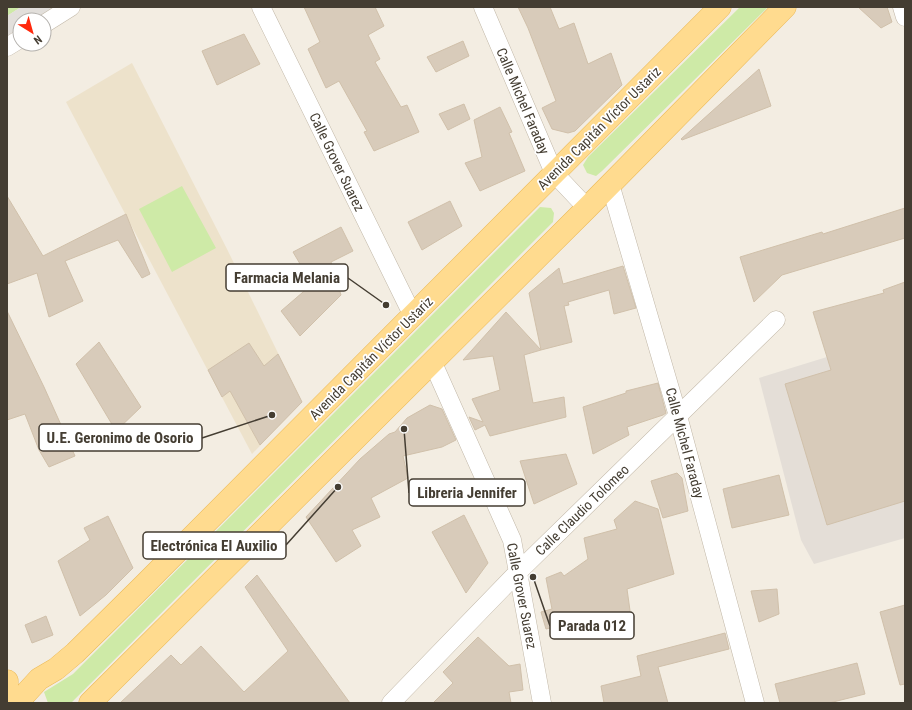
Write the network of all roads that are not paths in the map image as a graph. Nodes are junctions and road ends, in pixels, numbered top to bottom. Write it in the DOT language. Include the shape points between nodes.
graph roads {
  1 [pos="71,7"];
  2 [pos="261,7"];
  3 [pos="483,7"];
  4 [pos="785,7"];
  5 [pos="902,7"];
  6 [pos="714,9"];
  7 [pos="905,17"];
  8 [pos="52,19"];
  9 [pos="554,173"];
  10 [pos="610,184"];
  11 [pos="587,208"];
  12 [pos="413,316"];
  13 [pos="776,320"];
  14 [pos="432,361"];
  15 [pos="678,416"];
  16 [pos="517,573"];
  17 [pos="7,681"];
  18 [pos="7,699"];
  19 [pos="14,703"];
  20 [pos="17,703"];
  21 [pos="90,703"];
  22 [pos="390,703"];
  23 [pos="542,703"];
  24 [pos="755,703"];
  1 -- 8 [label="street"];
  2 -- 12 [label="street, Calle Grover Suarez"];
  3 -- 9 [label="street, Calle Michel Faraday"];
  4 -- 10 [label="main road"];
  5 -- 7 [label="street"];
  6 -- 9 [label="main road, Avenida Capitán Víctor Ustariz"];
  9 -- 11 [label="street, Calle Michel Faraday"];
  9 -- 12 [label="main road, Avenida Capitán Víctor Ustariz"];
  10 -- 11 [label="main road"];
  10 -- 15 [label="street, Calle Michel Faraday"];
  11 -- 14 [label="main road"];
  12 -- 20 [label="main road, Avenida Capitán Víctor Ustariz" via="75,653 39,679"];
  13 -- 15 [label="street, Calle Claudio Tolomeo"];
  14 -- 16 [label="street, Calle Grover Suarez" via="512,540"];
  14 -- 21 [label="main road"];
  15 -- 16 [label="street, Calle Claudio Tolomeo"];
  15 -- 24 [label="street, Calle Michel Faraday"];
  16 -- 22 [label="street, Calle Claudio Tolomeo"];
  16 -- 23 [label="street, Calle Grover Suarez"];
  17 -- 18 [label="main road"];
  18 -- 19 [label="main road"];
}
